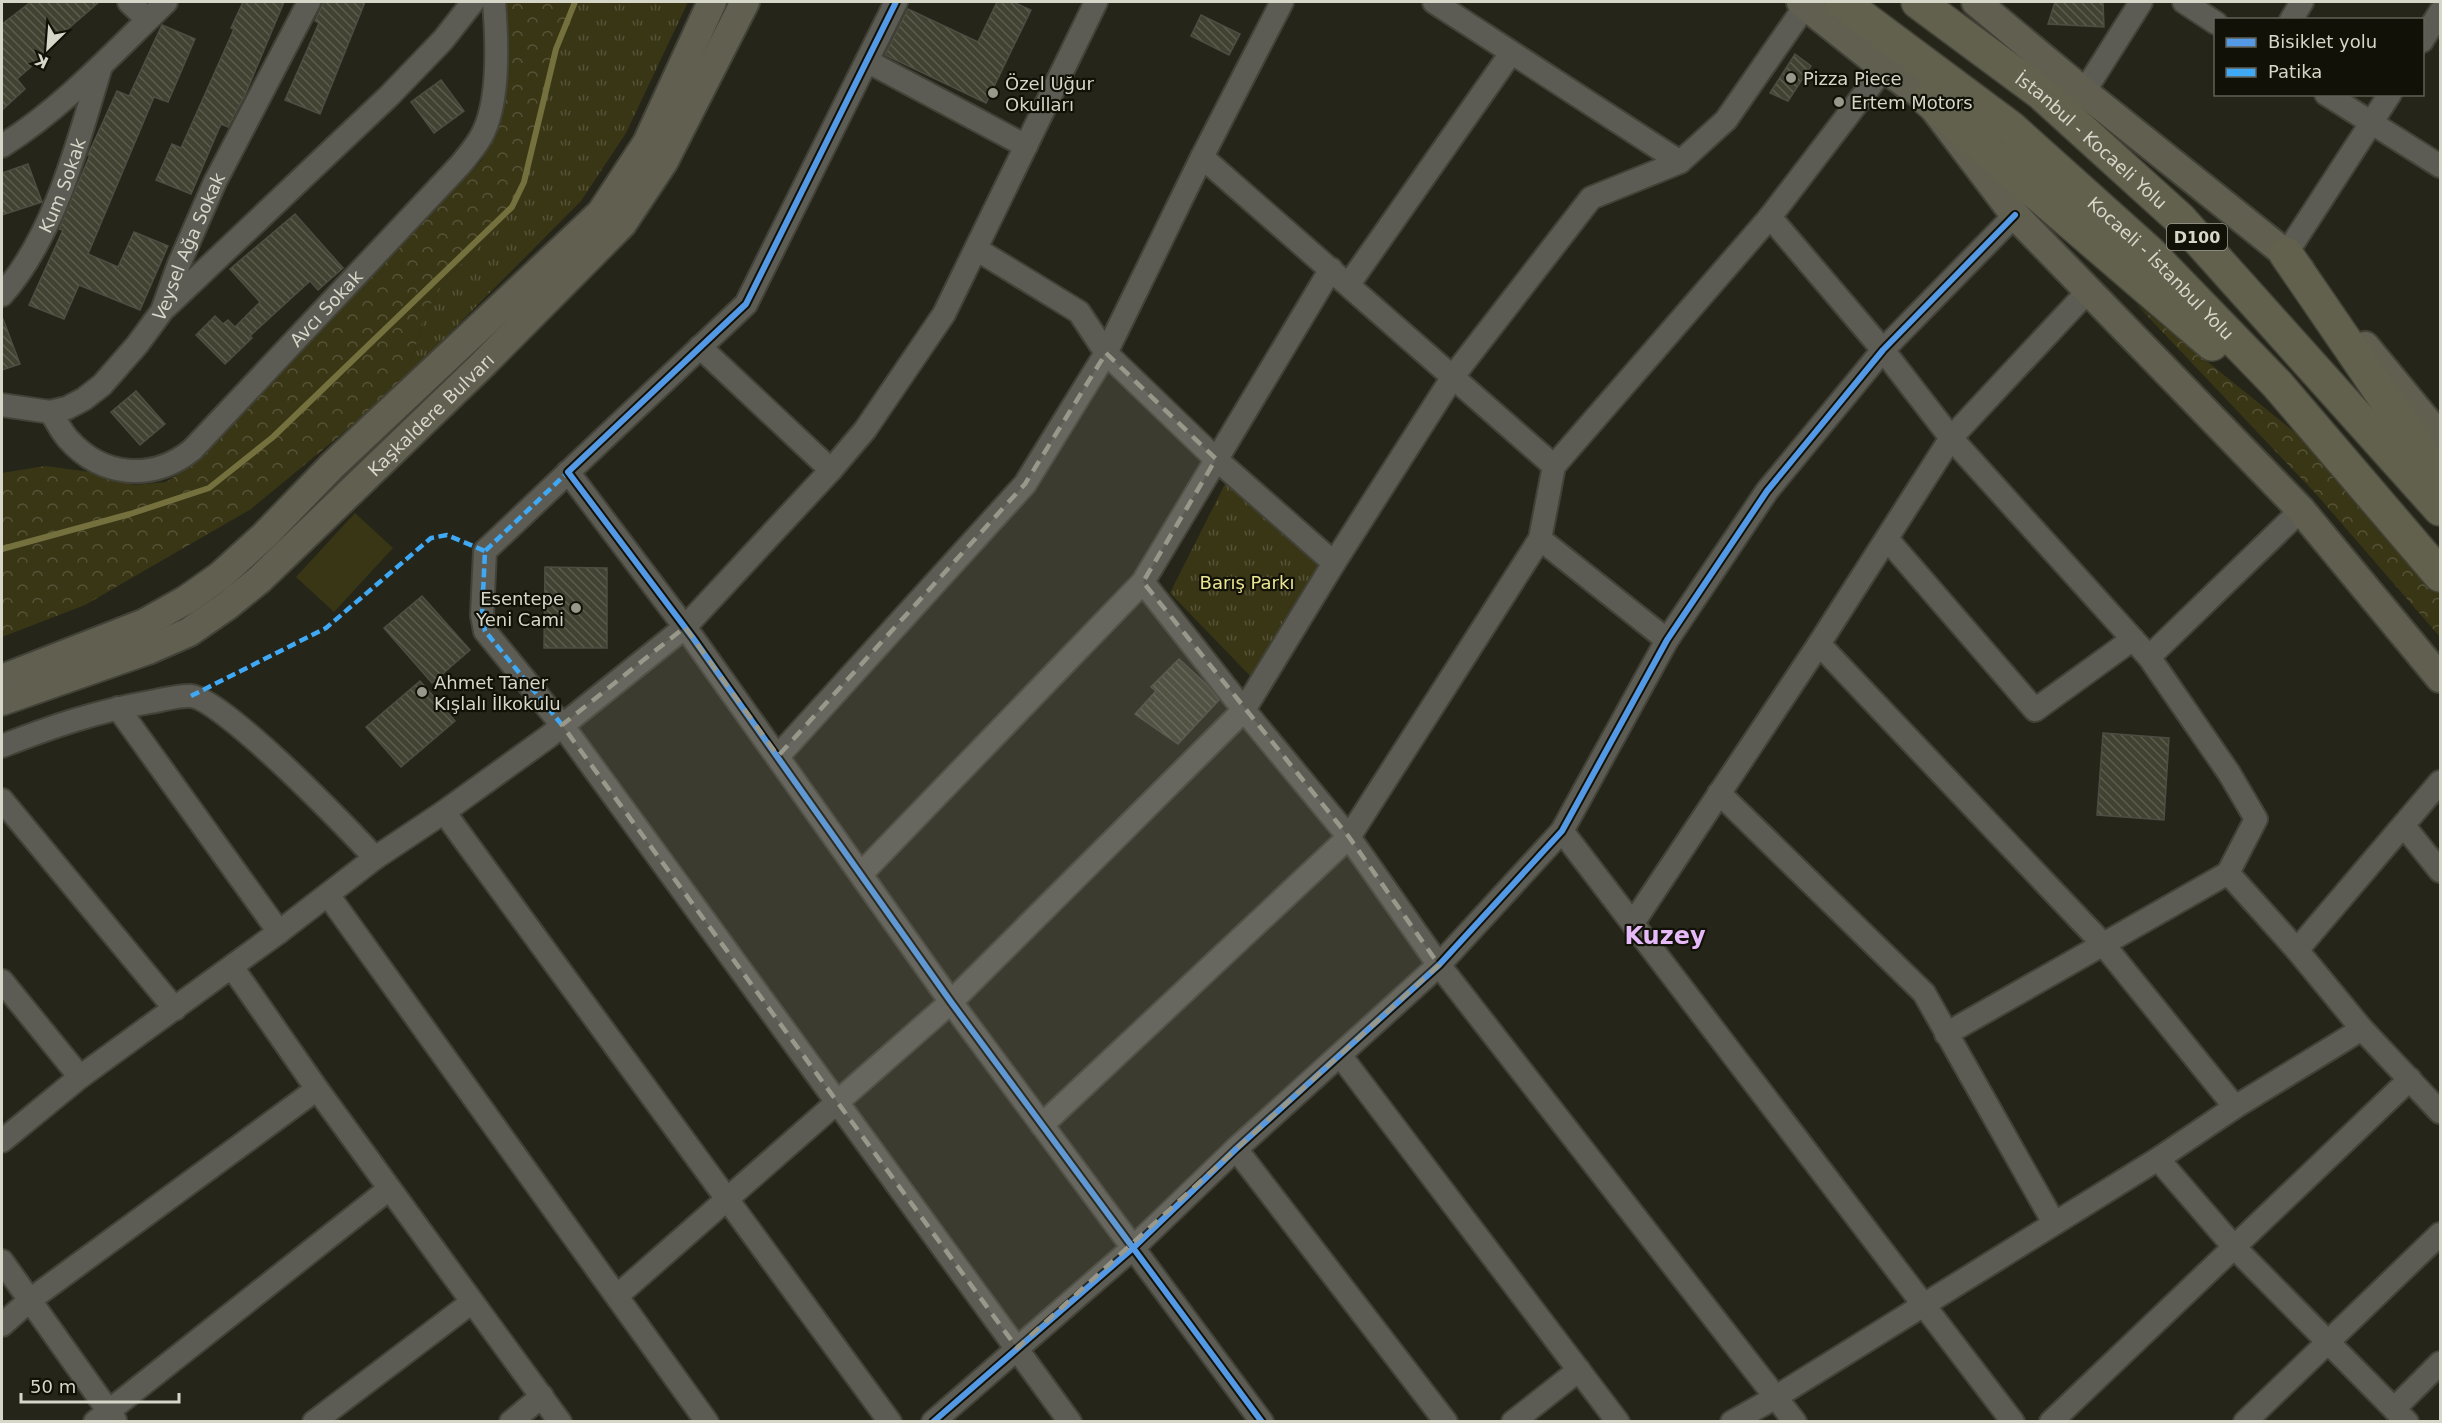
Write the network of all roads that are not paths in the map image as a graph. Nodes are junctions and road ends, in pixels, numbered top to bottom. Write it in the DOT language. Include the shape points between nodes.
graph roads {
  1 [pos="129,2"];
  2 [pos="166,2"];
  3 [pos="309,2"];
  4 [pos="473,2"];
  5 [pos="494,2"];
  6 [pos="712,2"];
  7 [pos="745,2"];
  8 [pos="896,2"];
  9 [pos="1096,2"];
  10 [pos="1282,2"];
  11 [pos="1434,2"];
  12 [pos="1842,2"];
  13 [pos="1918,2"];
  14 [pos="1976,2"];
  15 [pos="2141,2"];
  16 [pos="2184,2"];
  17 [pos="2302,2"];
  18 [pos="1804,3"];
  19 [pos="2440,12"];
  20 [pos="2292,18"];
  21 [pos="147,19"];
  22 [pos="2214,22"];
  23 [pos="2424,39"];
  24 [pos="1511,53"];
  25 [pos="867,61"];
  26 [pos="101,66"];
  27 [pos="1884,68"];
  28 [pos="2084,92"];
  29 [pos="2329,96"];
  30 [pos="2389,96"];
  31 [pos="1927,99"];
  32 [pos="2373,124"];
  33 [pos="2,146"];
  34 [pos="1026,146"];
  35 [pos="1202,157"];
  36 [pos="1680,162"];
  37 [pos="2440,166"];
  38 [pos="2015,215"];
  39 [pos="1770,217"];
  40 [pos="976,249"];
  41 [pos="2286,254"];
  42 [pos="1331,269"];
  43 [pos="1349,284"];
  44 [pos="2089,290"];
  45 [pos="2,295"];
  46 [pos="162,311"];
  47 [pos="700,347"];
  48 [pos="1883,351"];
  49 [pos="1106,353"];
  50 [pos="1454,375"];
  51 [pos="2,405"];
  52 [pos="50,411"];
  53 [pos="2440,437"];
  54 [pos="1950,438"];
  55 [pos="2338,453"];
  56 [pos="1216,459"];
  57 [pos="1554,465"];
  58 [pos="831,470"];
  59 [pos="568,472"];
  60 [pos="2440,479"];
  61 [pos="2440,509"];
  62 [pos="2301,510"];
  63 [pos="1539,539"];
  64 [pos="1887,540"];
  65 [pos="1334,563"];
  66 [pos="2440,575"];
  67 [pos="1143,582"];
  68 [pos="685,627"];
  69 [pos="2133,639"];
  70 [pos="1667,640"];
  71 [pos="1820,644"];
  72 [pos="2149,657"];
  73 [pos="2440,678"];
  74 [pos="2,679"];
  75 [pos="2,701"];
  76 [pos="118,708"];
  77 [pos="1244,710"];
  78 [pos="562,724"];
  79 [pos="2,746"];
  80 [pos="778,756"];
  81 [pos="2440,782"];
  82 [pos="1719,793"];
  83 [pos="2,800"];
  84 [pos="444,812"];
  85 [pos="2404,826"];
  86 [pos="1562,831"];
  87 [pos="1349,837"];
  88 [pos="375,858"];
  89 [pos="2440,871"];
  90 [pos="2228,873"];
  91 [pos="861,874"];
  92 [pos="328,895"];
  93 [pos="1633,923"];
  94 [pos="279,933"];
  95 [pos="2103,944"];
  96 [pos="2297,950"];
  97 [pos="1439,965"];
  98 [pos="232,967"];
  99 [pos="2,981"];
  100 [pos="951,1002"];
  101 [pos="175,1009"];
  102 [pos="2362,1029"];
  103 [pos="1946,1034"];
  104 [pos="1340,1055"];
  105 [pos="80,1077"];
  106 [pos="2410,1079"];
  107 [pos="317,1089"];
  108 [pos="840,1102"];
  109 [pos="2235,1107"];
  110 [pos="2440,1112"];
  111 [pos="1042,1125"];
  112 [pos="2,1141"];
  113 [pos="1236,1149"];
  114 [pos="2158,1159"];
  115 [pos="389,1189"];
  116 [pos="728,1199"];
  117 [pos="2054,1223"];
  118 [pos="2440,1234"];
  119 [pos="2234,1247"];
  120 [pos="1133,1248"];
  121 [pos="2,1261"];
  122 [pos="618,1295"];
  123 [pos="30,1300"];
  124 [pos="472,1302"];
  125 [pos="1924,1305"];
  126 [pos="2,1325"];
  127 [pos="2327,1341"];
  128 [pos="1017,1348"];
  129 [pos="2440,1363"];
  130 [pos="1579,1370"];
  131 [pos="542,1396"];
  132 [pos="1776,1397"];
  133 [pos="2401,1415"];
  134 [pos="106,1418"];
  135 [pos="314,1422"];
  136 [pos="511,1422"];
  137 [pos="560,1422"];
  138 [pos="707,1422"];
  139 [pos="890,1422"];
  140 [pos="933,1422"];
  141 [pos="1070,1422"];
  142 [pos="1262,1422"];
  143 [pos="1446,1422"];
  144 [pos="1513,1422"];
  145 [pos="1617,1422"];
  146 [pos="1732,1422"];
  147 [pos="1795,1422"];
  148 [pos="2013,1422"];
  149 [pos="2051,1422"];
  150 [pos="2245,1422"];
  1 -- 21 [label="street"];
  2 -- 21 [label="street"];
  3 -- 46 [label="street, Veysel Ağa Sokak" via="215,182"];
  4 -- 46 [label="street" via="389,96"];
  5 -- 52 [label="street, Avcı Sokak" via="497,39 492,99 489,117 474,148 192,450 161,469 122,470 84,453 67,438"];
  6 -- 74 [label="main road, Kaşkaldere Bulvarı" via="647,143 600,213 333,465 265,535 220,576 145,623"];
  7 -- 75 [label="main road, Kaşkaldere Bulvarı" via="664,161 622,224 260,579 189,632"];
  8 -- 25 [label="street"];
  9 -- 34 [label="street"];
  10 -- 35 [label="street"];
  11 -- 24 [label="street"];
  12 -- 55 [label="highway, Kocaeli - İstanbul Yolu / D100" via="2011,128 2150,253"];
  13 -- 61 [label="highway, İstanbul - Kocaeli Yolu / D100" via="2041,93 2180,219"];
  14 -- 28 [label="main road"];
  15 -- 28 [label="street"];
  16 -- 22 [label="street"];
  17 -- 20 [label="street"];
  18 -- 27 [label="main road"];
  18 -- 36 [label="street" via="1726,120"];
  19 -- 23 [label="street"];
  21 -- 26 [label="street"];
  24 -- 36 [label="street"];
  24 -- 43 [label="street"];
  25 -- 34 [label="street"];
  25 -- 47 [label="street" via="746,304"];
  26 -- 33 [label="street" via="57,106"];
  26 -- 45 [label="street, Kum Sokak" via="58,196 40,236"];
  27 -- 31 [label="main road"];
  27 -- 39 [label="street"];
  28 -- 41 [label="main road"];
  29 -- 32 [label="street"];
  30 -- 32 [label="street"];
  31 -- 38 [label="main road"];
  31 -- 55 [label="highway"];
  32 -- 37 [label="street"];
  32 -- 41 [label="street"];
  34 -- 40 [label="street"];
  35 -- 42 [label="street"];
  35 -- 49 [label="street"];
  36 -- 50 [label="street" via="1591,198"];
  38 -- 44 [label="main road"];
  38 -- 48 [label="street"];
  39 -- 48 [label="street"];
  39 -- 57 [label="street"];
  40 -- 49 [label="street" via="1079,312"];
  40 -- 58 [label="street" via="944,314 865,430"];
  41 -- 53 [label="main road"];
  41 -- 60 [label="highway"];
  42 -- 43 [label="street"];
  42 -- 56 [label="street"];
  43 -- 50 [label="street"];
  44 -- 54 [label="street"];
  44 -- 62 [label="main road"];
  46 -- 52 [label="street, Veysel Ağa Sokak" via="102,385 67,408"];
  47 -- 58 [label="street"];
  47 -- 59 [label="street"];
  48 -- 54 [label="street"];
  48 -- 70 [label="street" via="1767,491"];
  49 -- 56 [label="street"];
  49 -- 80 [label="street" via="1025,484"];
  50 -- 57 [label="street"];
  50 -- 65 [label="street"];
  51 -- 52 [label="street, Veysel Ağa Sokak"];
  54 -- 64 [label="street"];
  54 -- 69 [label="street"];
  55 -- 66 [label="highway, Kocaeli - İstanbul Yolu / D100"];
  56 -- 65 [label="street"];
  56 -- 67 [label="street"];
  57 -- 63 [label="street"];
  58 -- 68 [label="street"];
  59 -- 68 [label="street"];
  59 -- 78 [label="street" via="485,551 483,604 485,631"];
  62 -- 72 [label="street"];
  62 -- 73 [label="main road"];
  63 -- 70 [label="street"];
  63 -- 87 [label="street"];
  64 -- 69 [label="street" via="2035,710"];
  64 -- 71 [label="street"];
  65 -- 77 [label="street"];
  67 -- 77 [label="street"];
  67 -- 91 [label="street"];
  68 -- 78 [label="street"];
  68 -- 80 [label="street"];
  69 -- 72 [label="street"];
  70 -- 86 [label="street"];
  71 -- 82 [label="street"];
  71 -- 95 [label="street"];
  72 -- 90 [label="street" via="2256,819"];
  76 -- 79 [label="street"];
  76 -- 88 [label="street" via="191,696 203,699 345,824"];
  76 -- 94 [label="street"];
  77 -- 87 [label="street"];
  77 -- 100 [label="street"];
  78 -- 84 [label="street"];
  78 -- 108 [label="street"];
  80 -- 91 [label="street"];
  81 -- 85 [label="street"];
  82 -- 93 [label="street"];
  82 -- 103 [label="street" via="1924,993"];
  83 -- 101 [label="street"];
  84 -- 88 [label="street"];
  84 -- 116 [label="street"];
  85 -- 89 [label="street"];
  85 -- 96 [label="street"];
  86 -- 93 [label="street"];
  86 -- 97 [label="street"];
  87 -- 97 [label="street"];
  87 -- 111 [label="street"];
  88 -- 92 [label="street"];
  90 -- 95 [label="street"];
  90 -- 96 [label="street"];
  91 -- 100 [label="street"];
  92 -- 94 [label="street"];
  92 -- 122 [label="street"];
  93 -- 125 [label="street"];
  94 -- 98 [label="street"];
  95 -- 103 [label="street"];
  95 -- 109 [label="street"];
  96 -- 102 [label="street"];
  97 -- 104 [label="street"];
  97 -- 132 [label="street"];
  98 -- 101 [label="street"];
  98 -- 107 [label="street"];
  99 -- 105 [label="street"];
  100 -- 108 [label="street"];
  100 -- 111 [label="street"];
  101 -- 105 [label="street"];
  102 -- 106 [label="street"];
  102 -- 109 [label="street"];
  103 -- 117 [label="street"];
  104 -- 113 [label="street"];
  104 -- 130 [label="street"];
  105 -- 112 [label="street"];
  106 -- 110 [label="street"];
  106 -- 119 [label="street"];
  107 -- 115 [label="street"];
  107 -- 123 [label="street"];
  108 -- 116 [label="street"];
  108 -- 128 [label="street"];
  109 -- 114 [label="street"];
  111 -- 120 [label="street"];
  113 -- 120 [label="street"];
  113 -- 143 [label="street"];
  114 -- 117 [label="street"];
  114 -- 119 [label="street"];
  115 -- 124 [label="street"];
  115 -- 134 [label="street"];
  116 -- 122 [label="street"];
  116 -- 139 [label="street"];
  117 -- 125 [label="street"];
  118 -- 127 [label="street"];
  119 -- 127 [label="street"];
  119 -- 149 [label="street"];
  120 -- 128 [label="street"];
  120 -- 142 [label="street"];
  121 -- 123 [label="street"];
  122 -- 138 [label="street"];
  123 -- 126 [label="street"];
  123 -- 134 [label="street"];
  124 -- 131 [label="street"];
  124 -- 135 [label="street"];
  125 -- 132 [label="street"];
  125 -- 148 [label="street"];
  127 -- 133 [label="street"];
  127 -- 150 [label="street"];
  128 -- 140 [label="street"];
  128 -- 141 [label="street"];
  129 -- 133 [label="street"];
  130 -- 144 [label="street"];
  130 -- 145 [label="street"];
  131 -- 136 [label="street"];
  131 -- 137 [label="street"];
  132 -- 146 [label="street"];
  132 -- 147 [label="street"];
}
